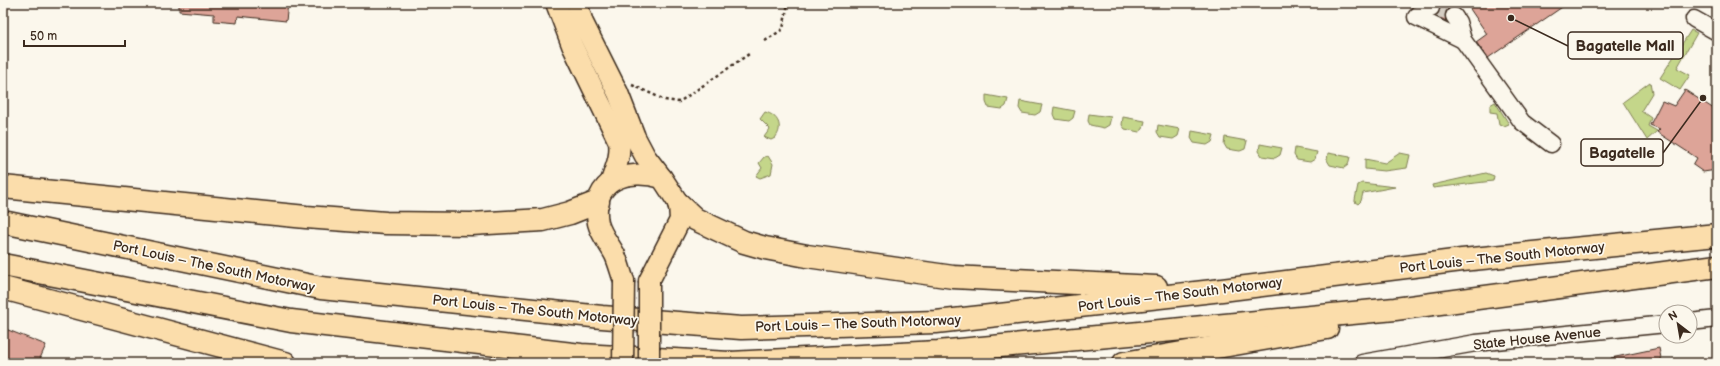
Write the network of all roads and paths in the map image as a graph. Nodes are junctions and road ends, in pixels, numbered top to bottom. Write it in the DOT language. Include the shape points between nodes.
graph roads {
  1 [pos="556,3"];
  2 [pos="577,3"];
  3 [pos="788,3"];
  4 [pos="1431,8"];
  5 [pos="1454,16"];
  6 [pos="1694,19"];
  7 [pos="1717,32"];
  8 [pos="1463,40"];
  9 [pos="765,41"];
  10 [pos="750,54"];
  11 [pos="632,85"];
  12 [pos="1551,144"];
  13 [pos="662,178"];
  14 [pos="611,181"];
  15 [pos="3,187"];
  16 [pos="598,202"];
  17 [pos="679,204"];
  18 [pos="3,222"];
  19 [pos="1717,235"];
  20 [pos="3,266"];
  21 [pos="1717,266"];
  22 [pos="3,288"];
  23 [pos="1222,290"];
  24 [pos="1395,309"];
  25 [pos="1717,319"];
  26 [pos="1698,321"];
  27 [pos="1658,325"];
  28 [pos="285,363"];
  29 [pos="623,363"];
  30 [pos="648,363"];
  31 [pos="730,363"];
  32 [pos="1124,363"];
  33 [pos="1362,363"];
  1 -- 14 [label="main road" via="572,45 620,142 618,164"];
  2 -- 13 [label="main road" via="583,23 618,93 635,137 645,156"];
  3 -- 9 [label="path" via="783,29"];
  4 -- 8 [label="street" via="1416,16"];
  5 -- 8 [label="street"];
  6 -- 7 [label="street"];
  8 -- 12 [label="street" via="1522,122"];
  10 -- 11 [label="path" via="679,102 665,100"];
  13 -- 14 [label="main road" via="638,174"];
  13 -- 17 [label="main road"];
  14 -- 16 [label="main road"];
  15 -- 16 [label="highway" via="386,223 471,224 542,220"];
  16 -- 29 [label="main road, bridge" via="598,223 615,256 624,281"];
  17 -- 23 [label="highway" via="695,219 744,242 807,256 953,277"];
  17 -- 30 [label="main road, bridge" via="680,220 649,281"];
  18 -- 23 [label="highway, Port Louis – The South Motorway" via="321,288 602,317 741,328 936,322"];
  19 -- 23 [label="highway, Port Louis – The South Motorway" via="1462,260"];
  20 -- 31 [label="highway" via="291,321 581,355"];
  21 -- 24 [label="highway"];
  22 -- 28 [label="highway"];
  24 -- 31 [label="highway" via="938,352"];
  24 -- 32 [label="highway" via="1334,327"];
  25 -- 26 [label="street"];
  27 -- 33 [label="street, State House Avenue" via="1476,343"];
}
